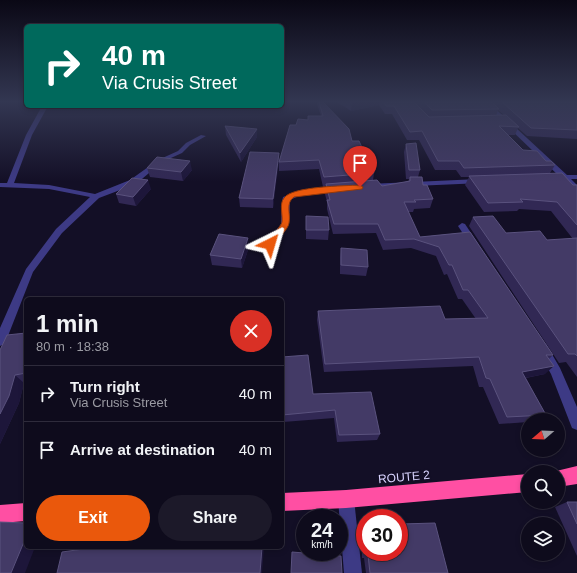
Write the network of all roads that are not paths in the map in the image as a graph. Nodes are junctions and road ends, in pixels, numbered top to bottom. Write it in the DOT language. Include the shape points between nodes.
graph roads {
  1 [pos="32,129"];
  2 [pos="512,129"];
  3 [pos="203,136"];
  4 [pos="577,177"];
  5 [pos="542,178"];
  6 [pos="565,178"];
  7 [pos="488,180"];
  8 [pos="0,185"];
  9 [pos="10,185"];
  10 [pos="364,187"];
  11 [pos="348,188"];
  12 [pos="577,189"];
  13 [pos="96,196"];
  14 [pos="462,226"];
  15 [pos="270,244"];
  16 [pos="479,252"];
  17 [pos="534,335"];
  18 [pos="0,341"];
  19 [pos="577,423"];
  20 [pos="577,475"];
  21 [pos="565,477"];
  22 [pos="521,484"];
  23 [pos="346,499"];
  24 [pos="284,502"];
  25 [pos="24,512"];
  26 [pos="0,514"];
  27 [pos="353,573"];
  1 -- 9 [label="street"];
  2 -- 6 [label="street"];
  3 -- 13 [label="street" via="180,152 160,161 133,182"];
  4 -- 6 [label="street"];
  5 -- 6 [label="street"];
  6 -- 12 [label="street"];
  7 -- 10 [label="street"];
  8 -- 9 [label="street"];
  9 -- 13 [label="street" via="50,187"];
  11 -- 15 [label="street" via="291,195 285,203 284,228 275,235"];
  13 -- 18 [label="street" via="60,231 29,271"];
  14 -- 16 [label="street"];
  17 -- 19 [label="street" via="556,372"];
  20 -- 21 [label="highway"];
  22 -- 23 [label="highway, ROUTE 2"];
  23 -- 24 [label="highway, ROUTE 2"];
  23 -- 27 [label="street"];
  25 -- 26 [label="highway"];
}
